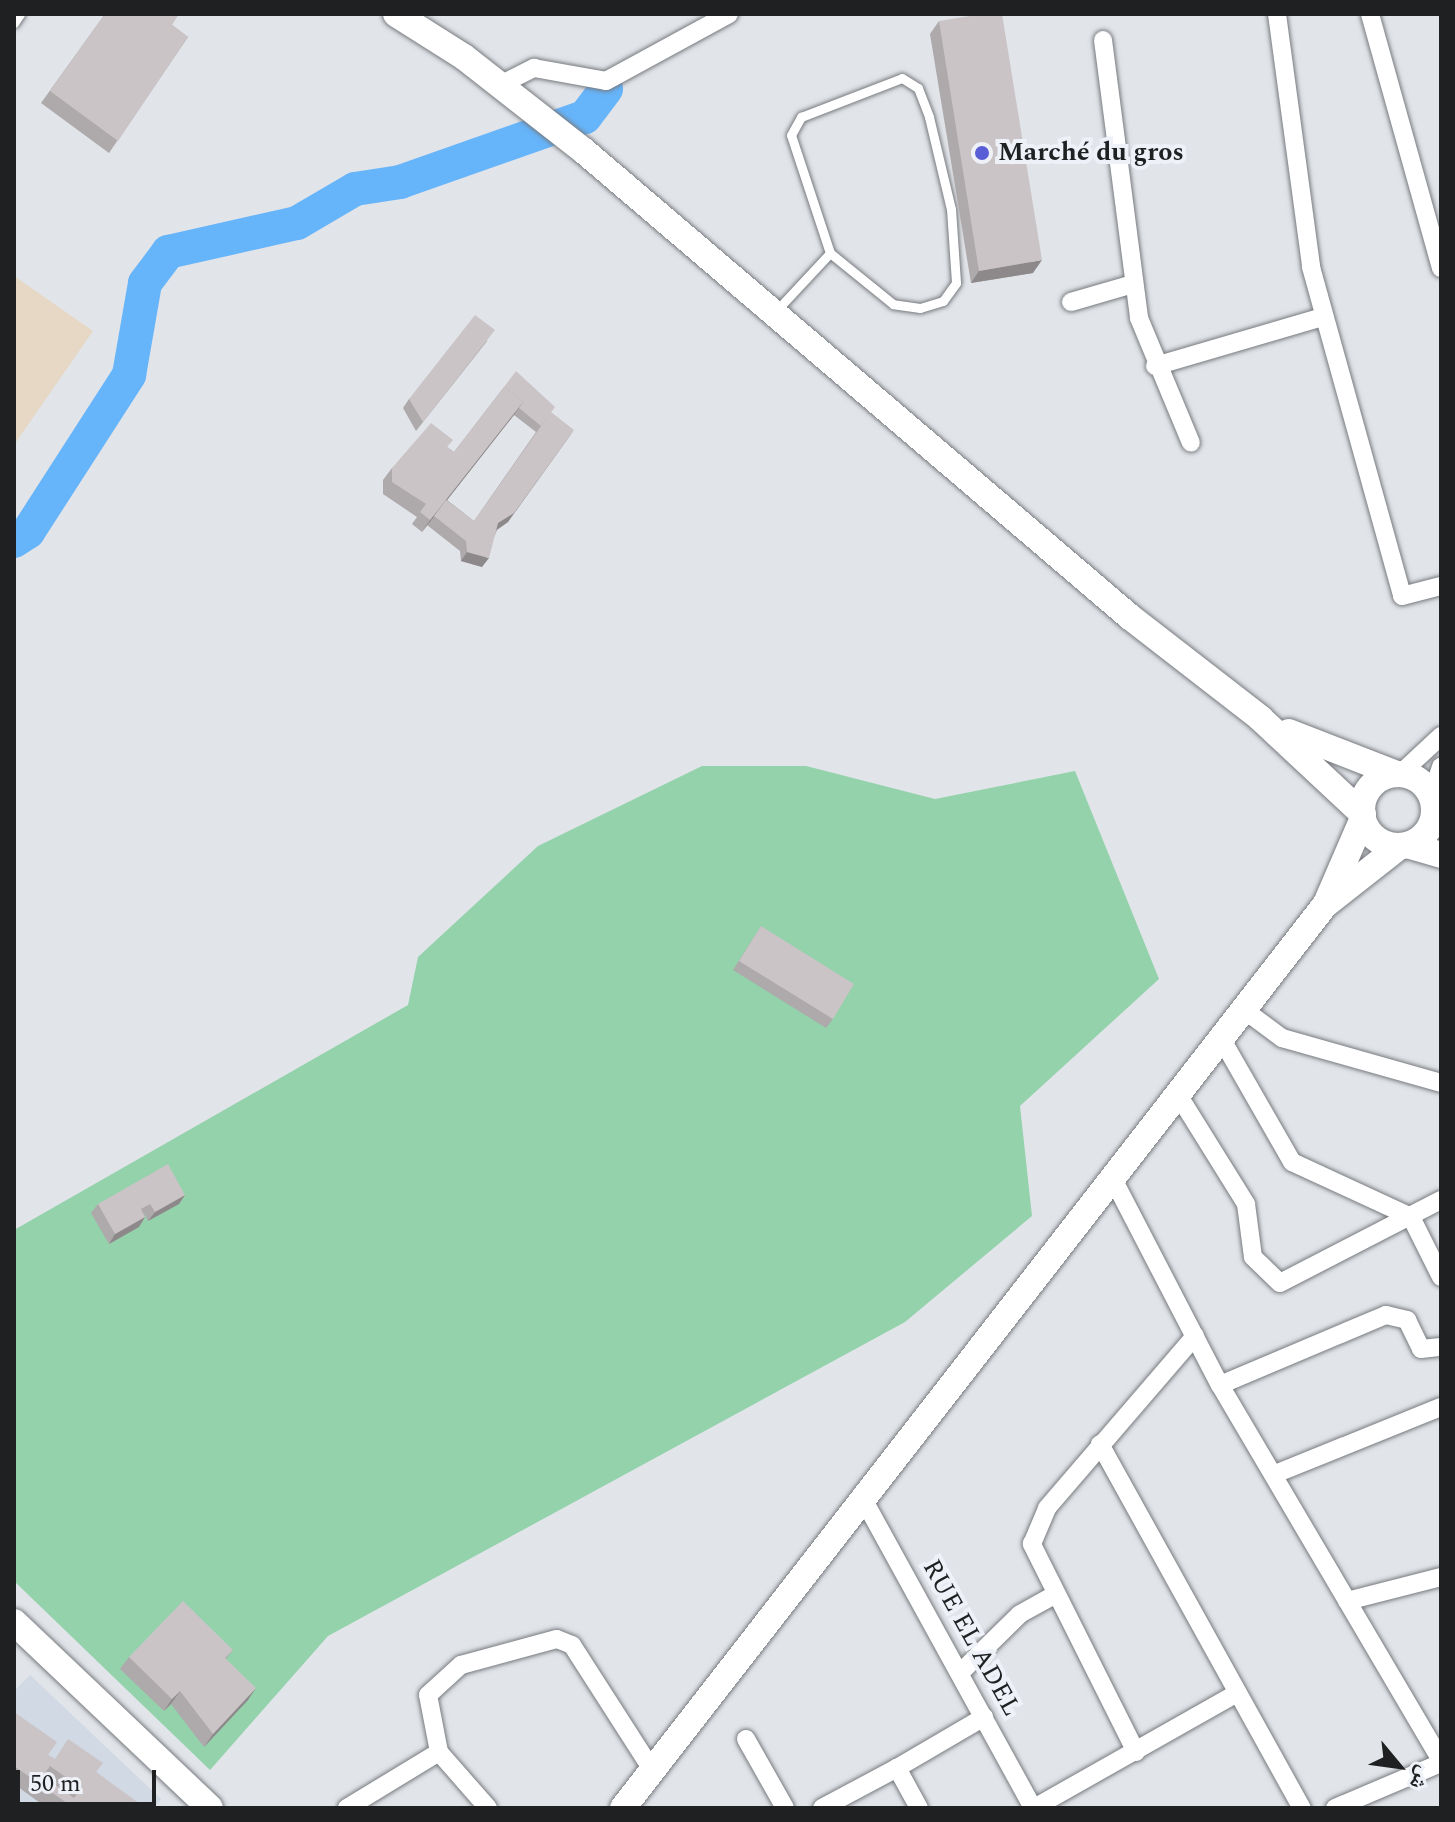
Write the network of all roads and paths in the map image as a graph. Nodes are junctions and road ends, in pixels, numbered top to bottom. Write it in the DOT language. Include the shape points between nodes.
graph roads {
  1 [pos="20,14"];
  2 [pos="396,14"];
  3 [pos="729,14"];
  4 [pos="1277,14"];
  5 [pos="1370,14"];
  6 [pos="14,23"];
  7 [pos="1103,40"];
  8 [pos="508,88"];
  9 [pos="830,253"];
  10 [pos="1441,268"];
  11 [pos="1133,284"];
  12 [pos="1071,302"];
  13 [pos="773,313"];
  14 [pos="1323,317"];
  15 [pos="1155,366"];
  16 [pos="1191,443"];
  17 [pos="1441,586"];
  18 [pos="1260,718"];
  19 [pos="1441,736"];
  20 [pos="1441,767"];
  21 [pos="1398,774"];
  22 [pos="1435,803"];
  23 [pos="1363,816"];
  24 [pos="1404,846"];
  25 [pos="1441,855"];
  26 [pos="1325,905"];
  27 [pos="1243,1009"];
  28 [pos="1221,1038"];
  29 [pos="1441,1083"];
  30 [pos="1177,1093"];
  31 [pos="1112,1177"];
  32 [pos="1441,1200"];
  33 [pos="1411,1217"];
  34 [pos="1441,1277"];
  35 [pos="1195,1336"];
  36 [pos="1441,1347"];
  37 [pos="1220,1385"];
  38 [pos="1441,1407"];
  39 [pos="1100,1444"];
  40 [pos="1275,1474"];
  41 [pos="861,1495"];
  42 [pos="1441,1577"];
  43 [pos="1053,1596"];
  44 [pos="1347,1601"];
  45 [pos="14,1622"];
  46 [pos="962,1671"];
  47 [pos="1237,1693"];
  48 [pos="984,1717"];
  49 [pos="746,1739"];
  50 [pos="439,1752"];
  51 [pos="1136,1752"];
  52 [pos="1441,1761"];
  53 [pos="897,1768"];
  54 [pos="653,1771"];
  55 [pos="202,1805"];
  56 [pos="347,1808"];
  57 [pos="488,1808"];
  58 [pos="623,1808"];
  59 [pos="785,1808"];
  60 [pos="822,1808"];
  61 [pos="919,1808"];
  62 [pos="1033,1808"];
  63 [pos="1302,1808"];
  64 [pos="1335,1808"];
  1 -- 6 [label="lane"];
  2 -- 8 [label="main road"];
  3 -- 8 [label="street" via="606,81 534,68"];
  4 -- 14 [label="street"];
  5 -- 10 [label="street"];
  7 -- 11 [label="street"];
  8 -- 13 [label="main road"];
  9 -- 9 [label="lane" via="893,304 920,308 943,301 956,283 951,209 929,117 918,88 902,78 794,125 791,135"];
  9 -- 13 [label="lane"];
  11 -- 12 [label="street"];
  11 -- 15 [label="street"];
  13 -- 18 [label="main road" via="1130,617"];
  14 -- 15 [label="street"];
  14 -- 17 [label="street" via="1402,596"];
  15 -- 16 [label="street"];
  18 -- 21 [label="main road"];
  18 -- 23 [label="main road"];
  19 -- 21 [label="street"];
  20 -- 22 [label="street"];
  21 -- 22 [label="main road"];
  21 -- 23 [label="main road" via="1367,792"];
  22 -- 24 [label="main road" via="1426,833"];
  23 -- 24 [label="main road" via="1372,836"];
  23 -- 26 [label="main road"];
  24 -- 25 [label="main road"];
  24 -- 26 [label="main road"];
  26 -- 27 [label="main road"];
  27 -- 28 [label="main road"];
  27 -- 29 [label="street" via="1282,1038"];
  28 -- 30 [label="main road"];
  28 -- 33 [label="street" via="1292,1162"];
  30 -- 31 [label="main road"];
  30 -- 33 [label="street" via="1246,1204 1253,1257 1280,1283"];
  31 -- 35 [label="street"];
  31 -- 41 [label="main road"];
  32 -- 33 [label="street"];
  33 -- 34 [label="street"];
  35 -- 37 [label="street"];
  35 -- 39 [label="street"];
  36 -- 37 [label="street" via="1421,1349 1407,1320 1386,1315"];
  37 -- 40 [label="street"];
  38 -- 40 [label="street"];
  39 -- 43 [label="street" via="1035,1529 1033,1554"];
  39 -- 47 [label="street"];
  40 -- 44 [label="street"];
  41 -- 46 [label="street, RUE EL ADEL"];
  41 -- 54 [label="main road"];
  42 -- 44 [label="street"];
  43 -- 46 [label="street" via="1020,1614"];
  43 -- 51 [label="street"];
  44 -- 52 [label="street"];
  45 -- 55 [label="main road"];
  46 -- 48 [label="street, RUE EL ADEL"];
  47 -- 51 [label="street"];
  47 -- 63 [label="street"];
  48 -- 53 [label="street"];
  48 -- 62 [label="street, RUE EL ADEL"];
  49 -- 59 [label="street"];
  50 -- 54 [label="street" via="428,1695 461,1665 557,1639 572,1645"];
  50 -- 56 [label="street"];
  50 -- 57 [label="street"];
  51 -- 62 [label="street"];
  52 -- 64 [label="street"];
  53 -- 60 [label="street"];
  53 -- 61 [label="street"];
  54 -- 58 [label="main road"];
}
